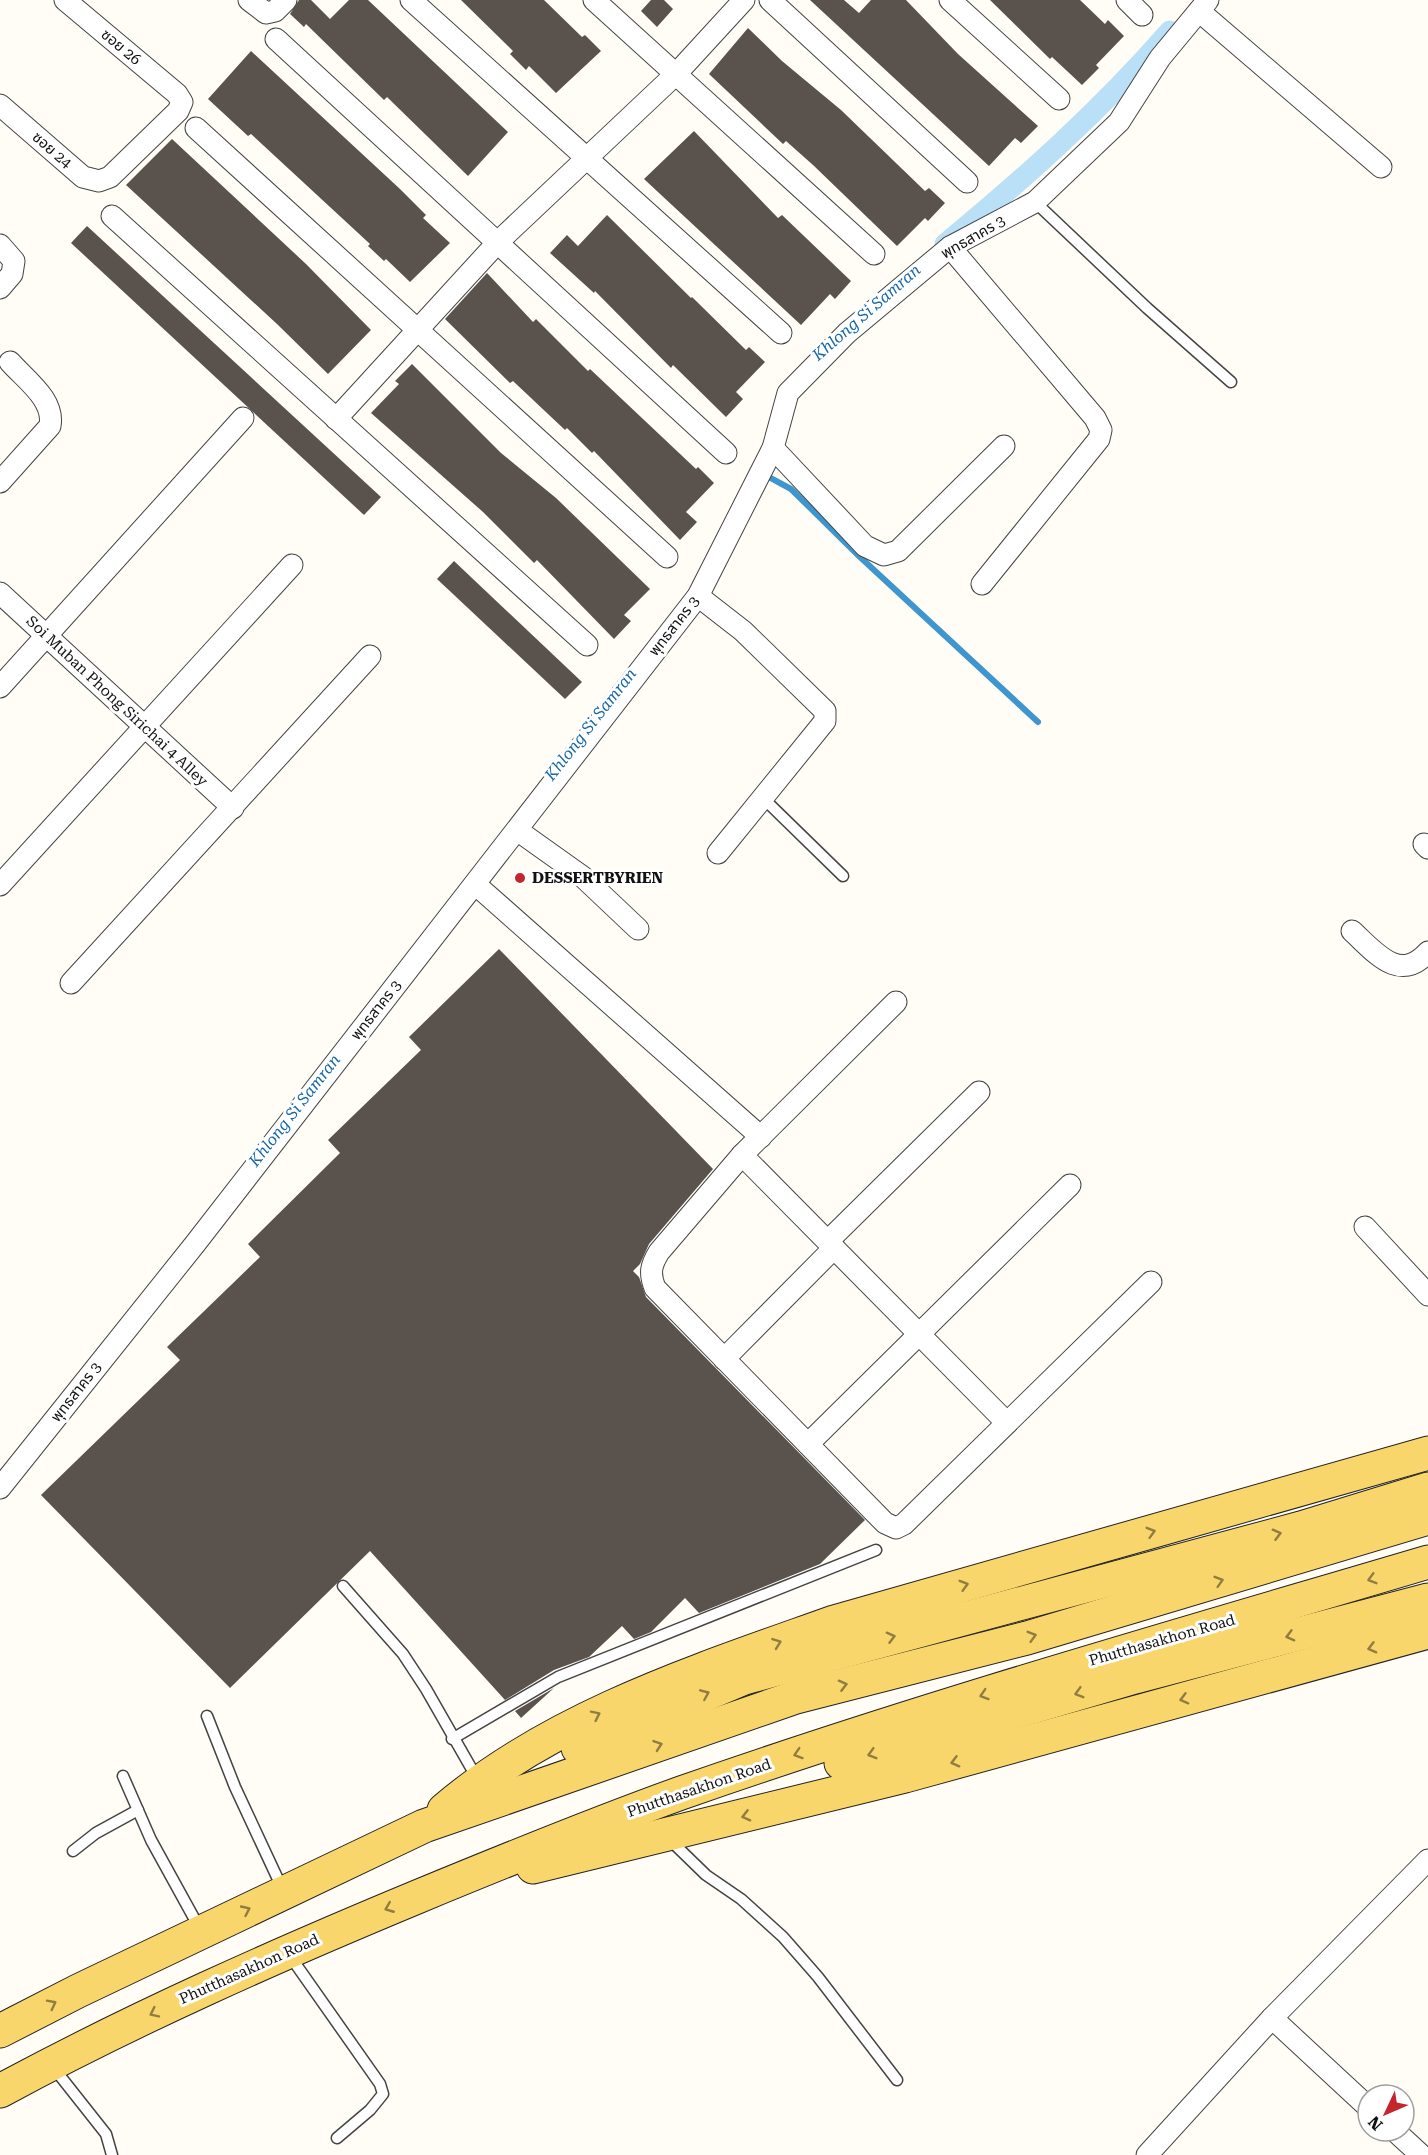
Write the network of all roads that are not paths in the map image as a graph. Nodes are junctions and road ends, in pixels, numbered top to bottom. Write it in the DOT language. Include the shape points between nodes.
graph roads {
  1 [pos="65,0"];
  2 [pos="286,0"];
  3 [pos="411,0"];
  4 [pos="594,0"];
  5 [pos="744,0"];
  6 [pos="770,0"];
  7 [pos="950,0"];
  8 [pos="1127,0"];
  9 [pos="254,4"];
  10 [pos="1203,6"];
  11 [pos="1142,15"];
  12 [pos="276,39"];
  13 [pos="677,73"];
  14 [pos="1059,99"];
  15 [pos="0,105"];
  16 [pos="196,128"];
  17 [pos="586,159"];
  18 [pos="1381,167"];
  19 [pos="110,177"];
  20 [pos="968,182"];
  21 [pos="1035,202"];
  22 [pos="112,216"];
  23 [pos="498,242"];
  24 [pos="0,245"];
  25 [pos="950,246"];
  26 [pos="874,254"];
  27 [pos="0,288"];
  28 [pos="418,330"];
  29 [pos="781,333"];
  30 [pos="10,362"];
  31 [pos="1231,382"];
  32 [pos="243,418"];
  33 [pos="336,419"];
  34 [pos="1004,446"];
  35 [pos="772,448"];
  36 [pos="726,453"];
  37 [pos="0,483"];
  38 [pos="667,557"];
  39 [pos="292,565"];
  40 [pos="982,584"];
  41 [pos="0,593"];
  42 [pos="698,596"];
  43 [pos="46,636"];
  44 [pos="587,645"];
  45 [pos="370,656"];
  46 [pos="0,687"];
  47 [pos="146,728"];
  48 [pos="762,798"];
  49 [pos="233,807"];
  50 [pos="517,830"];
  51 [pos="718,853"];
  52 [pos="843,876"];
  53 [pos="475,884"];
  54 [pos="0,885"];
  55 [pos="638,929"];
  56 [pos="1352,931"];
  57 [pos="1428,952"];
  58 [pos="71,983"];
  59 [pos="896,1002"];
  60 [pos="979,1092"];
  61 [pos="761,1137"];
  62 [pos="742,1155"];
  63 [pos="1070,1185"];
  64 [pos="1365,1227"];
  65 [pos="831,1244"];
  66 [pos="1151,1282"];
  67 [pos="1428,1295"];
  68 [pos="919,1333"];
  69 [pos="724,1359"];
  70 [pos="1007,1423"];
  71 [pos="808,1444"];
  72 [pos="1428,1453"];
  73 [pos="0,1488"];
  74 [pos="1428,1489"];
  75 [pos="1428,1518"];
  76 [pos="876,1550"];
  77 [pos="1428,1562"];
  78 [pos="343,1586"];
  79 [pos="1428,1600"];
  80 [pos="1428,1632"];
  81 [pos="207,1716"];
  82 [pos="452,1739"];
  83 [pos="123,1776"];
  84 [pos="480,1783"];
  85 [pos="138,1810"];
  86 [pos="424,1826"];
  87 [pos="665,1835"];
  88 [pos="73,1851"];
  89 [pos="1428,1860"];
  90 [pos="443,1886"];
  91 [pos="284,1893"];
  92 [pos="201,1932"];
  93 [pos="287,1951"];
  94 [pos="1272,2018"];
  95 [pos="0,2031"];
  96 [pos="50,2064"];
  97 [pos="897,2080"];
  98 [pos="0,2091"];
  99 [pos="1356,2096"];
  100 [pos="337,2138"];
  101 [pos="1408,2143"];
  102 [pos="112,2155"];
  103 [pos="1147,2155"];
  104 [pos="1421,2155"];
  1 -- 19 [label="street, ซอย 26" via="182,102 178,111"];
  2 -- 9 [label="street" via="275,11 266,13"];
  3 -- 17 [label="street"];
  4 -- 13 [label="street"];
  5 -- 13 [label="street"];
  6 -- 20 [label="street"];
  7 -- 14 [label="street"];
  8 -- 11 [label="street"];
  10 -- 18 [label="street"];
  10 -- 21 [label="street, พุทธสาคร 3" via="1160,58 1119,122"];
  12 -- 23 [label="street"];
  13 -- 17 [label="street"];
  13 -- 26 [label="street"];
  15 -- 19 [label="street, ซอย 24" via="83,177 99,181"];
  16 -- 28 [label="street"];
  17 -- 23 [label="street"];
  17 -- 29 [label="street"];
  21 -- 25 [label="street, พุทธสาคร 3"];
  21 -- 31 [label="lane"];
  22 -- 33 [label="street"];
  23 -- 28 [label="street"];
  23 -- 36 [label="street"];
  24 -- 27 [label="street" via="14,261 12,274"];
  25 -- 35 [label="street, พุทธสาคร 3" via="847,333 788,393"];
  25 -- 40 [label="street" via="1101,430 1099,439"];
  28 -- 33 [label="street"];
  28 -- 38 [label="street"];
  30 -- 37 [label="street" via="48,404 52,415 50,426"];
  32 -- 43 [label="street"];
  33 -- 44 [label="street"];
  34 -- 35 [label="street" via="898,551 884,555 865,546"];
  35 -- 42 [label="street, พุทธสาคร 3"];
  39 -- 47 [label="street"];
  41 -- 43 [label="street, Soi Muban Phong Sirichai 4 Alley"];
  42 -- 48 [label="street" via="743,632 825,711 825,721"];
  42 -- 50 [label="street, พุทธสาคร 3"];
  43 -- 46 [label="street"];
  43 -- 47 [label="street, Soi Muban Phong Sirichai 4 Alley"];
  45 -- 49 [label="street"];
  47 -- 49 [label="street, Soi Muban Phong Sirichai 4 Alley"];
  47 -- 54 [label="street"];
  48 -- 51 [label="street"];
  48 -- 52 [label="lane"];
  49 -- 58 [label="street"];
  50 -- 53 [label="street, พุทธสาคร 3"];
  50 -- 55 [label="street" via="582,877"];
  53 -- 61 [label="street"];
  53 -- 73 [label="street, พุทธสาคร 3"];
  56 -- 57 [label="street" via="1386,962 1402,967 1420,961"];
  59 -- 61 [label="street"];
  60 -- 65 [label="street"];
  61 -- 62 [label="street"];
  62 -- 65 [label="street"];
  62 -- 69 [label="street" via="659,1252 651,1270 655,1288"];
  63 -- 68 [label="street"];
  64 -- 67 [label="street"];
  65 -- 68 [label="street"];
  65 -- 69 [label="street"];
  66 -- 70 [label="street"];
  68 -- 70 [label="street"];
  68 -- 71 [label="street"];
  69 -- 71 [label="street"];
  70 -- 71 [label="street" via="896,1528 885,1523"];
  84 -- 72 [label="main road, one-way" via="559,1734 622,1703 834,1622"];
  86 -- 74 [label="main road, one-way" via="552,1759 744,1678 1301,1528"];
  86 -- 75 [label="main road, one-way" via="796,1697 1027,1638"];
  76 -- 82 [label="lane" via="558,1677"];
  77 -- 90 [label="main road, Phutthasakhon Road, one-way" via="1057,1671 784,1758 593,1826"];
  78 -- 82 [label="lane" via="403,1654"];
  79 -- 90 [label="main road, one-way" via="1136,1677"];
  80 -- 87 [label="main road, one-way" via="905,1776"];
  81 -- 91 [label="lane"];
  82 -- 84 [label="lane"];
  83 -- 85 [label="lane"];
  84 -- 86 [label="main road"];
  85 -- 88 [label="lane"];
  85 -- 92 [label="lane"];
  86 -- 91 [label="main road"];
  87 -- 90 [label="main road"];
  87 -- 97 [label="lane" via="706,1875 741,1899 783,1937"];
  89 -- 94 [label="street"];
  90 -- 93 [label="main road, Phutthasakhon Road, one-way"];
  92 -- 91 [label="main road, one-way"];
  95 -- 92 [label="main road, one-way"];
  93 -- 96 [label="main road, Phutthasakhon Road, one-way"];
  93 -- 100 [label="lane" via="380,2084 383,2094"];
  94 -- 99 [label="street"];
  94 -- 103 [label="street"];
  96 -- 98 [label="main road, Phutthasakhon Road"];
  96 -- 102 [label="lane" via="106,2134"];
  101 -- 104 [label="street"];
}
